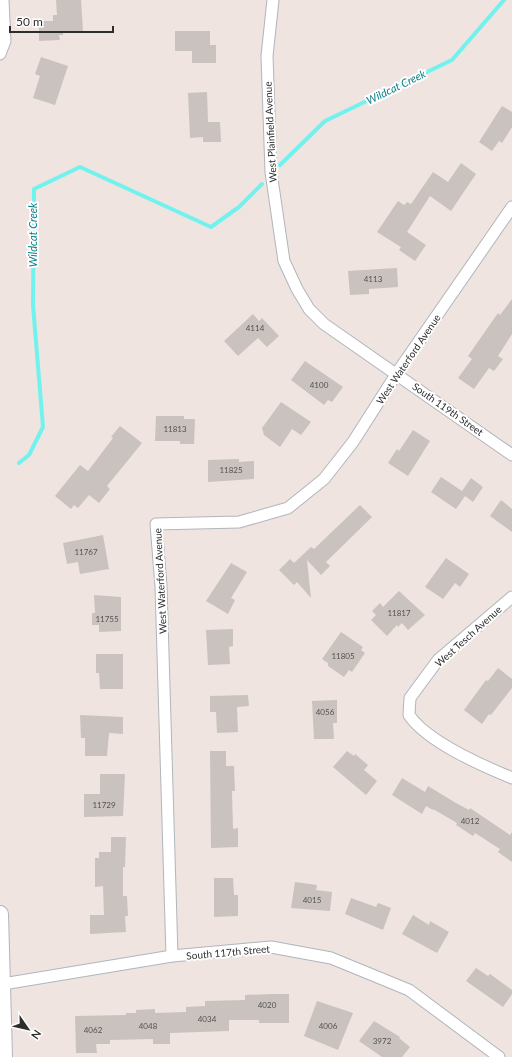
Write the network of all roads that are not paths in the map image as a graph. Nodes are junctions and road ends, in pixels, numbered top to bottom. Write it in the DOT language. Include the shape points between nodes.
graph roads {
  1 [pos="3,0"];
  2 [pos="272,0"];
  3 [pos="0,54"];
  4 [pos="512,207"];
  5 [pos="324,324"];
  6 [pos="397,373"];
  7 [pos="512,455"];
  8 [pos="512,596"];
  9 [pos="512,778"];
  10 [pos="0,914"];
  11 [pos="172,956"];
  12 [pos="3,984"];
  13 [pos="4,1057"];
  14 [pos="499,1057"];
  1 -- 3 [label="street" via="5,41"];
  2 -- 5 [label="street, West Plainfield Avenue" via="267,56 271,172 284,261 309,309"];
  4 -- 6 [label="street, West Waterford Avenue"];
  5 -- 6 [label="street, South 119th Street"];
  6 -- 7 [label="street, South 119th Street"];
  6 -- 11 [label="street, West Waterford Avenue" via="353,442 324,479 288,508 239,522 156,524 161,586"];
  8 -- 9 [label="street, West Tesch Avenue" via="438,660 410,698 409,715 437,740"];
  10 -- 12 [label="main road"];
  11 -- 12 [label="street, South 117th Street"];
  11 -- 14 [label="street, South 117th Street" via="271,947 331,958 410,990"];
  12 -- 13 [label="main road"];
}
